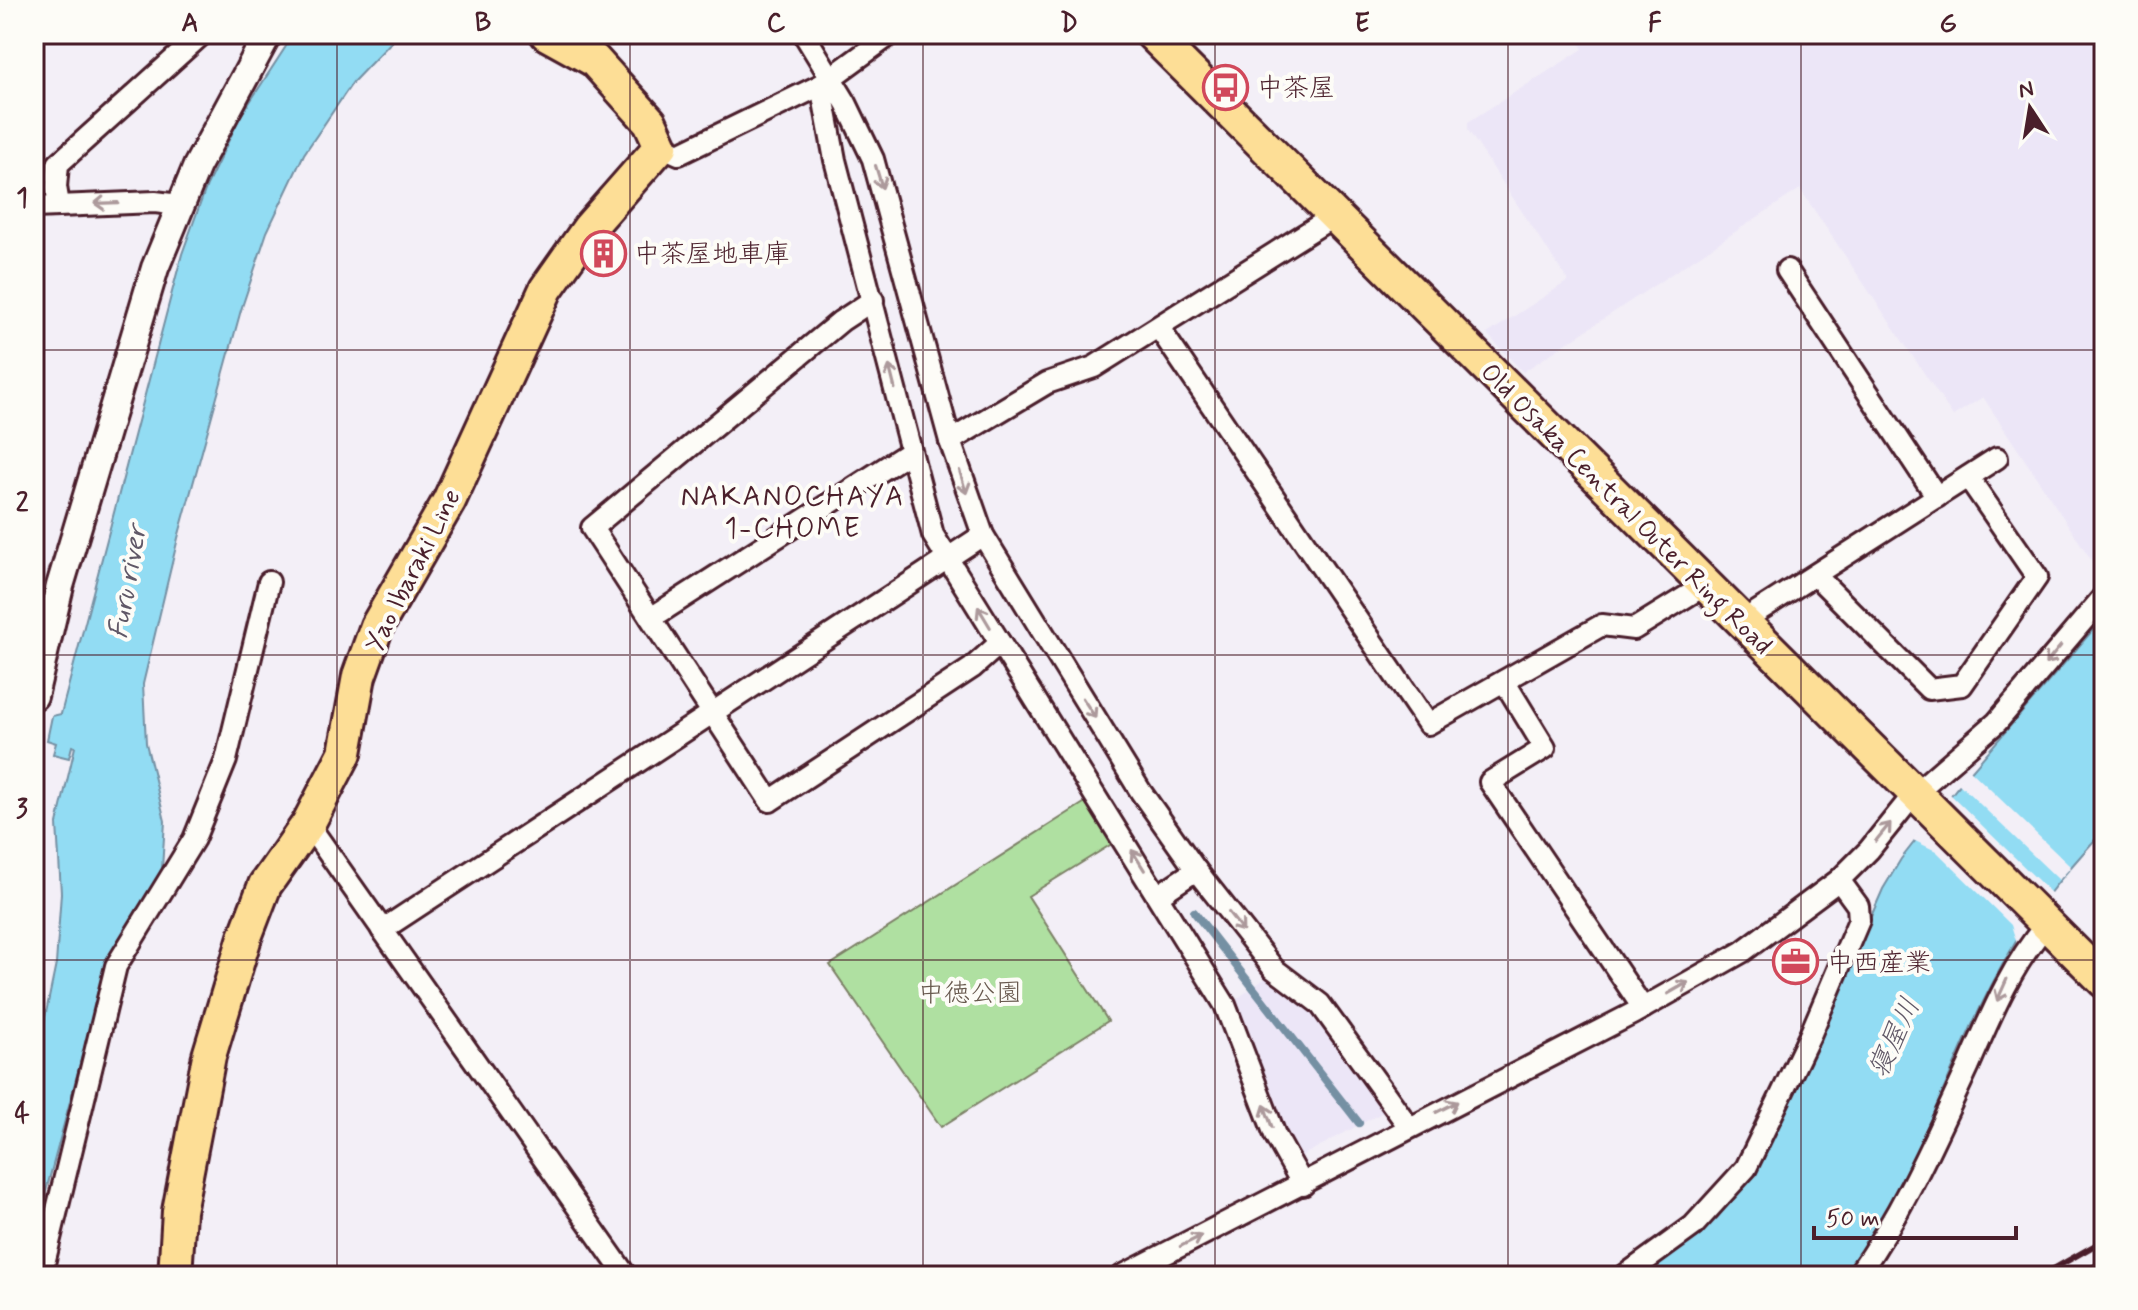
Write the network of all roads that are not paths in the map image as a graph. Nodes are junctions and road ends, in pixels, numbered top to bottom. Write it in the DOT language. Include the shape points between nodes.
graph roads {
  1 [pos="202,34"];
  2 [pos="268,34"];
  3 [pos="547,34"];
  4 [pos="804,34"];
  5 [pos="891,34"];
  6 [pos="1152,34"];
  7 [pos="825,83"];
  8 [pos="857,125"];
  9 [pos="830,135"];
  10 [pos="661,146"];
  11 [pos="59,205"];
  12 [pos="179,205"];
  13 [pos="34,207"];
  14 [pos="1334,216"];
  15 [pos="1787,270"];
  16 [pos="873,300"];
  17 [pos="1159,328"];
  18 [pos="950,441"];
  19 [pos="910,452"];
  20 [pos="1997,458"];
  21 [pos="1968,477"];
  22 [pos="1937,497"];
  23 [pos="983,535"];
  24 [pos="949,560"];
  25 [pos="1815,575"];
  26 [pos="269,582"];
  27 [pos="1705,585"];
  28 [pos="2104,596"];
  29 [pos="651,618"];
  30 [pos="1741,622"];
  31 [pos="1000,643"];
  32 [pos="1504,681"];
  33 [pos="34,696"];
  34 [pos="713,713"];
  35 [pos="1923,803"];
  36 [pos="308,824"];
  37 [pos="1196,870"];
  38 [pos="1839,880"];
  39 [pos="1159,895"];
  40 [pos="2042,922"];
  41 [pos="382,930"];
  42 [pos="2099,968"];
  43 [pos="1643,1008"];
  44 [pos="1409,1127"];
  45 [pos="1303,1185"];
  46 [pos="41,1276"];
  47 [pos="175,1276"];
  48 [pos="626,1276"];
  49 [pos="1122,1276"];
  50 [pos="1624,1276"];
  51 [pos="1857,1276"];
  1 -- 11 [label="street" via="58,164"];
  2 -- 12 [label="street"];
  3 -- 10 [label="main road" via="594,60 650,122"];
  4 -- 7 [label="street"];
  5 -- 7 [label="street"];
  6 -- 14 [label="main road, Old Osaka Central Outer Ring Road"];
  7 -- 8 [label="street"];
  7 -- 9 [label="street"];
  7 -- 10 [label="street" via="679,154"];
  8 -- 9 [label="street" via="839,116"];
  8 -- 18 [label="street, one-way" via="884,193"];
  9 -- 16 [label="street"];
  10 -- 36 [label="main road, Yao Ibaraki Line" via="589,228 546,289 449,501 377,626 359,676 345,753"];
  12 -- 11 [label="street, one-way"];
  11 -- 13 [label="street"];
  12 -- 33 [label="street" via="155,268 60,586"];
  14 -- 17 [label="street"];
  14 -- 27 [label="main road, Old Osaka Central Outer Ring Road"];
  15 -- 22 [label="street"];
  19 -- 16 [label="street, one-way"];
  16 -- 29 [label="street" via="592,528"];
  17 -- 18 [label="street" via="1094,367 1047,383"];
  17 -- 32 [label="street" via="1428,724"];
  18 -- 23 [label="street, one-way"];
  19 -- 24 [label="street" via="931,529"];
  19 -- 29 [label="street"];
  20 -- 21 [label="street"];
  21 -- 22 [label="street"];
  21 -- 25 [label="street" via="2037,577 1962,685 1929,689"];
  22 -- 25 [label="street"];
  23 -- 24 [label="street"];
  23 -- 37 [label="street, one-way" via="1141,792"];
  31 -- 24 [label="street, one-way"];
  24 -- 34 [label="street"];
  25 -- 30 [label="street"];
  26 -- 46 [label="street" via="226,760 194,839 116,966"];
  27 -- 30 [label="main road, Old Osaka Central Outer Ring Road"];
  27 -- 32 [label="street" via="1634,629 1602,625"];
  28 -- 35 [label="street, one-way"];
  29 -- 34 [label="street"];
  30 -- 35 [label="main road, Old Osaka Central Outer Ring Road"];
  31 -- 34 [label="street" via="972,668 770,801"];
  39 -- 31 [label="street, one-way"];
  32 -- 43 [label="street" via="1545,748 1490,782"];
  34 -- 41 [label="street"];
  38 -- 35 [label="street, one-way"];
  35 -- 40 [label="main road, Old Osaka Central Outer Ring Road"];
  36 -- 41 [label="street"];
  36 -- 47 [label="main road, Yao Ibaraki Line" via="265,885 209,1056 179,1211"];
  37 -- 39 [label="street"];
  37 -- 44 [label="street, one-way" via="1274,969 1320,1004"];
  43 -- 38 [label="street, one-way" via="1742,952"];
  38 -- 50 [label="street" via="1858,906 1859,920 1758,1148 1704,1215"];
  45 -- 39 [label="street, one-way" via="1275,1135 1228,1011"];
  40 -- 42 [label="main road, Old Osaka Central Outer Ring Road"];
  40 -- 51 [label="street, one-way" via="2009,973 1919,1174"];
  41 -- 48 [label="street"];
  44 -- 43 [label="street, one-way"];
  44 -- 45 [label="street"];
  49 -- 45 [label="street, one-way"];
}
